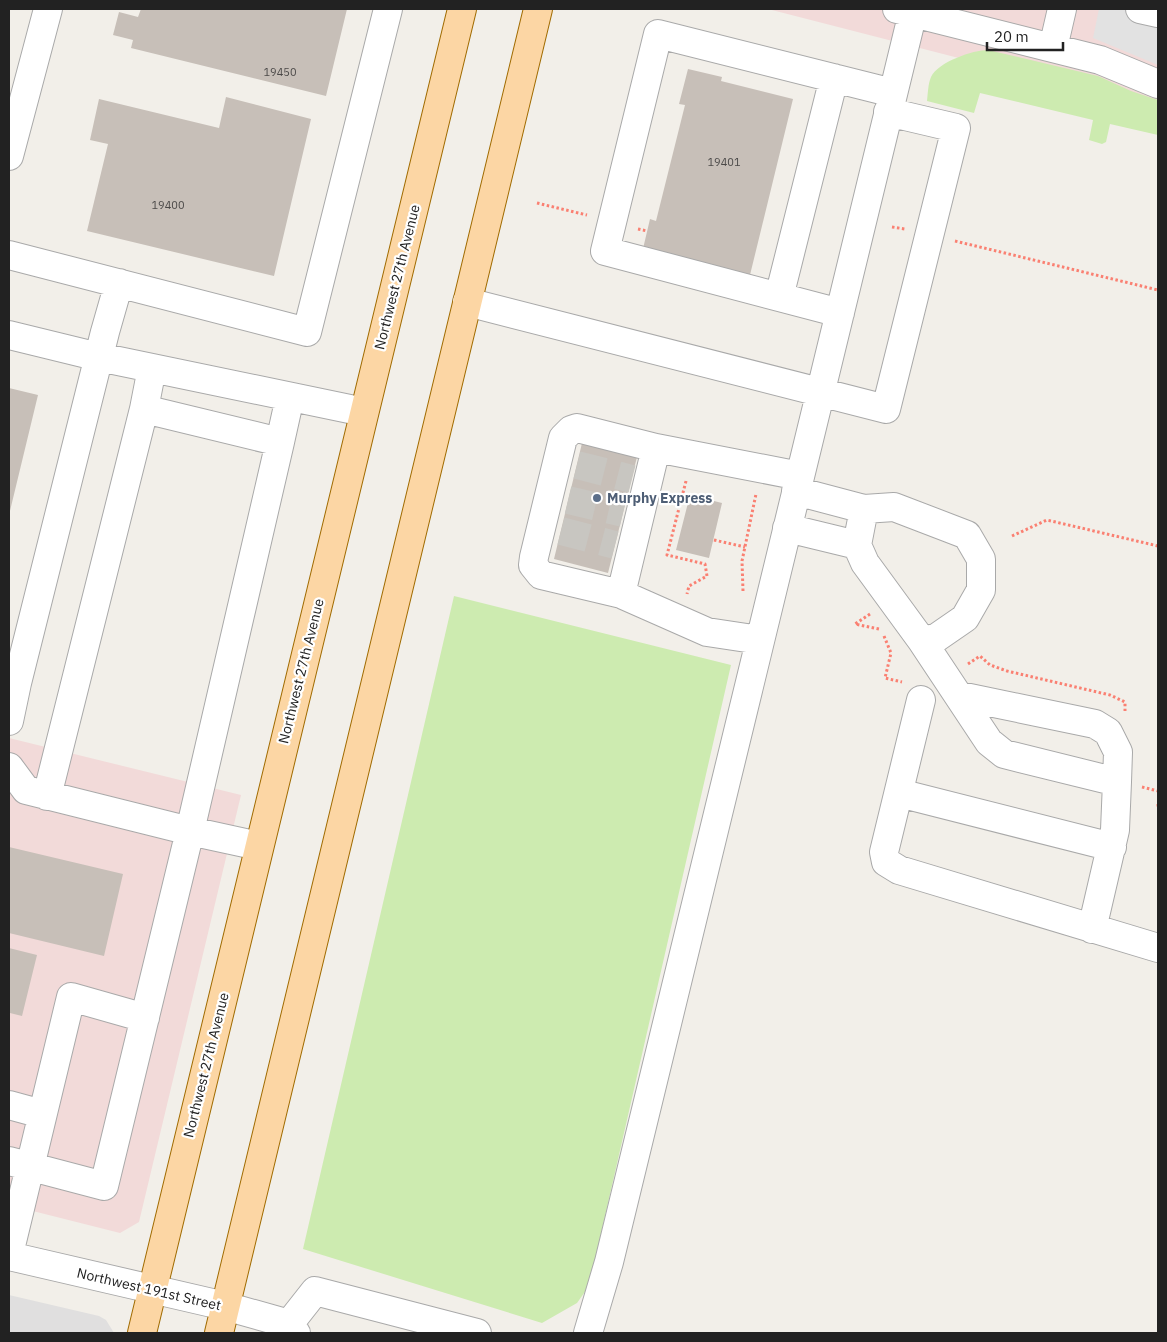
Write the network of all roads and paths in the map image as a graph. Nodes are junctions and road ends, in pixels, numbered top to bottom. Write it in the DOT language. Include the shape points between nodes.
graph roads {
  1 [pos="48,9"];
  2 [pos="388,9"];
  3 [pos="462,9"];
  4 [pos="538,9"];
  5 [pos="1062,9"];
  6 [pos="1140,9"];
  7 [pos="905,11"];
  8 [pos="1158,13"];
  9 [pos="1052,48"];
  10 [pos="834,78"];
  11 [pos="1158,84"];
  12 [pos="891,102"];
  13 [pos="9,156"];
  14 [pos="537,203"];
  15 [pos="590,216"];
  16 [pos="892,226"];
  17 [pos="929,235"];
  18 [pos="9,255"];
  19 [pos="119,283"];
  20 [pos="1158,290"];
  21 [pos="779,297"];
  22 [pos="468,302"];
  23 [pos="840,312"];
  24 [pos="9,334"];
  25 [pos="98,357"];
  26 [pos="152,368"];
  27 [pos="820,391"];
  28 [pos="290,396"];
  29 [pos="144,409"];
  30 [pos="364,412"];
  31 [pos="280,442"];
  32 [pos="656,448"];
  33 [pos="686,480"];
  34 [pos="798,483"];
  35 [pos="757,488"];
  36 [pos="864,509"];
  37 [pos="787,528"];
  38 [pos="1012,536"];
  39 [pos="714,540"];
  40 [pos="856,545"];
  41 [pos="1158,546"];
  42 [pos="745,547"];
  43 [pos="621,594"];
  44 [pos="743,594"];
  45 [pos="870,614"];
  46 [pos="680,620"];
  47 [pos="760,640"];
  48 [pos="922,641"];
  49 [pos="885,678"];
  50 [pos="13,682"];
  51 [pos="954,687"];
  52 [pos="921,700"];
  53 [pos="1125,717"];
  54 [pos="9,721"];
  55 [pos="9,767"];
  56 [pos="1129,784"];
  57 [pos="1158,791"];
  58 [pos="899,793"];
  59 [pos="47,796"];
  60 [pos="1158,804"];
  61 [pos="1158,809"];
  62 [pos="190,830"];
  63 [pos="259,846"];
  64 [pos="1112,847"];
  65 [pos="1092,929"];
  66 [pos="1158,948"];
  67 [pos="145,1018"];
  68 [pos="9,1105"];
  69 [pos="42,1114"];
  70 [pos="19,1164"];
  71 [pos="9,1255"];
  72 [pos="152,1290"];
  73 [pos="225,1306"];
  74 [pos="293,1328"];
  75 [pos="142,1333"];
  76 [pos="219,1333"];
  77 [pos="477,1333"];
  78 [pos="588,1333"];
  1 -- 13 [label="street"];
  2 -- 19 [label="street" via="307,332"];
  3 -- 30 [label="main road, Northwest 27th Avenue"];
  4 -- 22 [label="main road"];
  5 -- 9 [label="street"];
  6 -- 8 [label="street"];
  7 -- 9 [label="street"];
  7 -- 12 [label="street"];
  9 -- 11 [label="street" via="1100,60"];
  10 -- 12 [label="street"];
  10 -- 21 [label="street"];
  10 -- 21 [label="street" via="658,34 605,251"];
  12 -- 17 [label="street" via="956,128"];
  12 -- 23 [label="street"];
  14 -- 15 [label="path"];
  16 -- 17 [label="path"];
  17 -- 20 [label="path"];
  17 -- 27 [label="street" via="886,408"];
  18 -- 19 [label="street"];
  19 -- 25 [label="street"];
  21 -- 23 [label="street"];
  22 -- 27 [label="street"];
  22 -- 73 [label="main road"];
  23 -- 27 [label="street"];
  24 -- 25 [label="street"];
  25 -- 26 [label="street"];
  25 -- 50 [label="street"];
  26 -- 28 [label="street"];
  26 -- 29 [label="street"];
  27 -- 34 [label="street"];
  28 -- 30 [label="street"];
  28 -- 31 [label="street"];
  29 -- 31 [label="street"];
  29 -- 59 [label="street"];
  30 -- 63 [label="main road, Northwest 27th Avenue"];
  31 -- 62 [label="street"];
  32 -- 34 [label="street"];
  32 -- 43 [label="street" via="640,480 631,515 624,547"];
  32 -- 43 [label="street" via="578,428 571,430 564,438 568,462 551,529 533,565 541,575"];
  33 -- 46 [label="path" via="667,555 705,564 707,576 689,586"];
  34 -- 36 [label="street"];
  34 -- 37 [label="street"];
  35 -- 42 [label="path"];
  36 -- 40 [label="street"];
  36 -- 48 [label="street" via="894,507 967,534 981,559 981,590 965,618 936,638"];
  37 -- 40 [label="street"];
  37 -- 47 [label="street"];
  38 -- 41 [label="path" via="1047,520"];
  39 -- 42 [label="path"];
  40 -- 48 [label="street" via="865,564"];
  42 -- 44 [label="path"];
  43 -- 46 [label="street"];
  45 -- 49 [label="path" via="855,624 881,630 891,653"];
  46 -- 47 [label="street" via="707,632"];
  47 -- 78 [label="street" via="609,1262"];
  48 -- 51 [label="street"];
  50 -- 54 [label="street"];
  51 -- 53 [label="path" via="980,656 990,665 1110,695 1125,702"];
  51 -- 56 [label="street" via="989,742 1004,754"];
  51 -- 56 [label="street" via="1095,724 1108,732"];
  52 -- 58 [label="street"];
  55 -- 59 [label="street" via="26,790"];
  56 -- 57 [label="path"];
  56 -- 64 [label="street"];
  58 -- 64 [label="street"];
  58 -- 65 [label="street" via="884,852 886,862 899,870"];
  59 -- 62 [label="street"];
  60 -- 61 [label="path"];
  62 -- 63 [label="street"];
  62 -- 67 [label="street"];
  63 -- 72 [label="main road, Northwest 27th Avenue"];
  64 -- 65 [label="street"];
  65 -- 66 [label="street"];
  67 -- 69 [label="street" via="70,998"];
  67 -- 70 [label="street" via="104,1186"];
  68 -- 69 [label="street"];
  69 -- 70 [label="street"];
  70 -- 71 [label="street"];
  71 -- 72 [label="street, Northwest 191st Street"];
  72 -- 73 [label="street, Northwest 191st Street"];
  72 -- 75 [label="main road, Northwest 27th Avenue"];
  73 -- 74 [label="street, Northwest 191st Street"];
  73 -- 76 [label="main road"];
  74 -- 77 [label="street, Northwest 191st Street" via="315,1292"];
}
